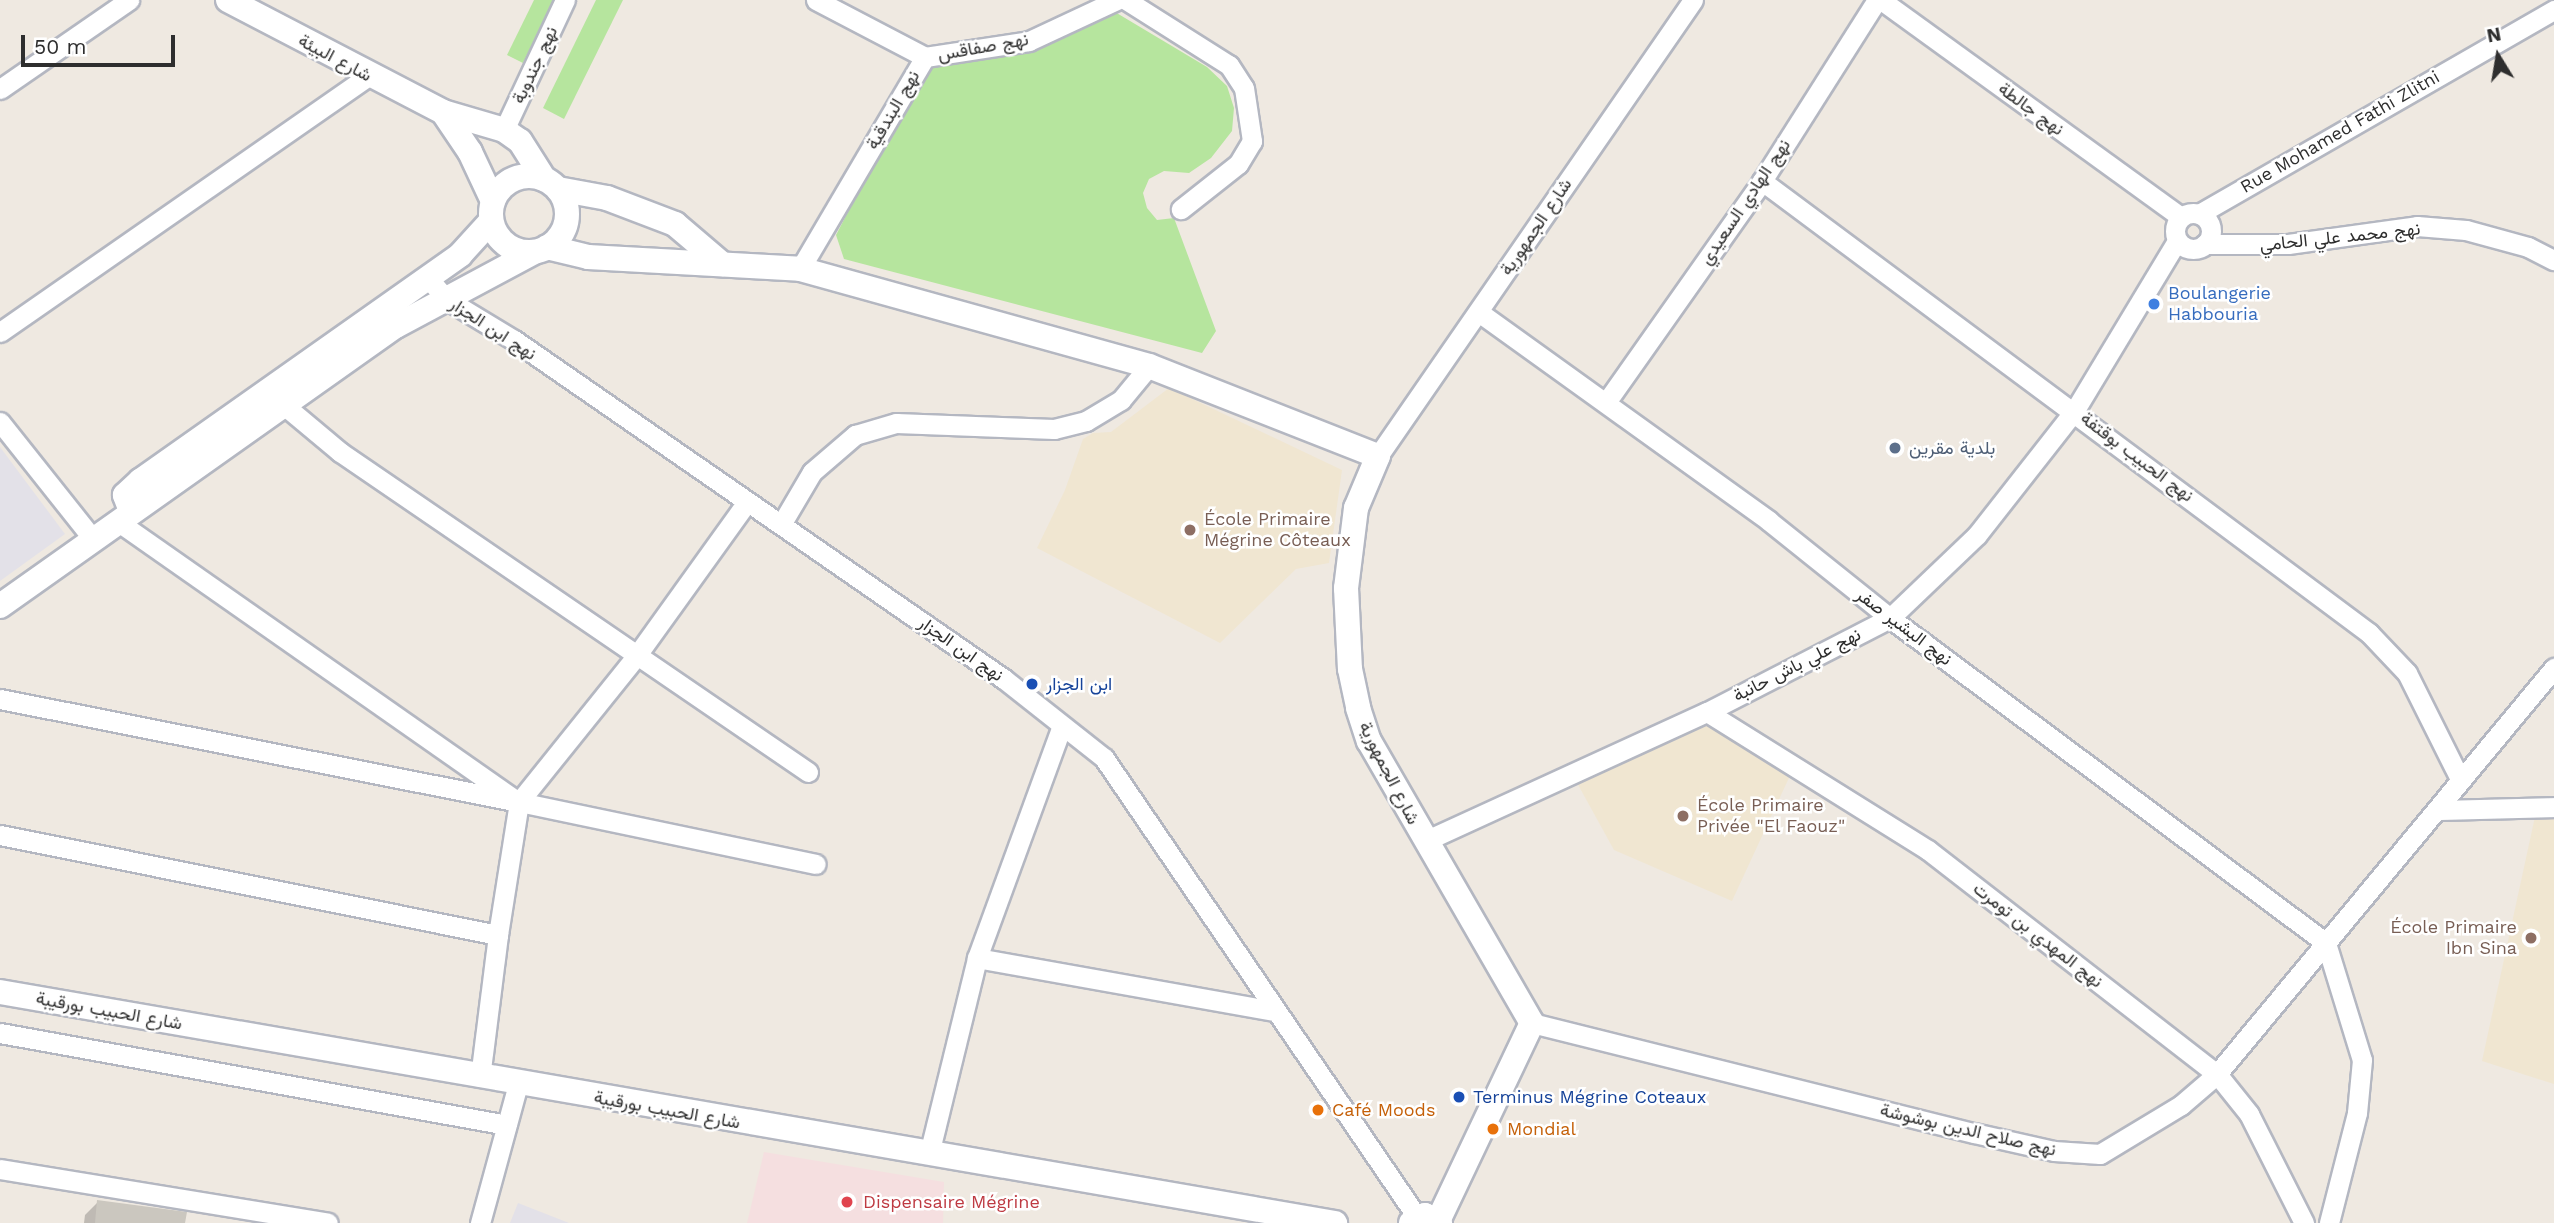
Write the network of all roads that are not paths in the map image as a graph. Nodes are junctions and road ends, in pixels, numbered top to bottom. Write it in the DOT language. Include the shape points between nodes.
graph roads {
  1 [pos="129,0"];
  2 [pos="228,0"];
  3 [pos="565,0"];
  4 [pos="816,0"];
  5 [pos="1117,0"];
  6 [pos="1126,0"];
  7 [pos="1693,0"];
  8 [pos="1879,0"];
  9 [pos="2550,10"];
  10 [pos="925,57"];
  11 [pos="368,76"];
  12 [pos="0,89"];
  13 [pos="443,112"];
  14 [pos="504,130"];
  15 [pos="1762,181"];
  16 [pos="551,184"];
  17 [pos="1181,209"];
  18 [pos="491,212"];
  19 [pos="2190,216"];
  20 [pos="2177,241"];
  21 [pos="2205,244"];
  22 [pos="541,249"];
  23 [pos="2554,260"];
  24 [pos="722,264"];
  25 [pos="800,269"];
  26 [pos="428,278"];
  27 [pos="446,299"];
  28 [pos="1480,313"];
  29 [pos="0,332"];
  30 [pos="1149,366"];
  31 [pos="1607,401"];
  32 [pos="285,406"];
  33 [pos="2075,410"];
  34 [pos="0,422"];
  35 [pos="1378,456"];
  36 [pos="747,502"];
  37 [pos="124,516"];
  38 [pos="782,523"];
  39 [pos="93,539"];
  40 [pos="0,606"];
  41 [pos="1890,618"];
  42 [pos="636,655"];
  43 [pos="2554,668"];
  44 [pos="0,699"];
  45 [pos="1707,712"];
  46 [pos="1062,726"];
  47 [pos="808,772"];
  48 [pos="2460,779"];
  49 [pos="519,802"];
  50 [pos="2554,807"];
  51 [pos="2440,810"];
  52 [pos="0,835"];
  53 [pos="1425,841"];
  54 [pos="816,864"];
  55 [pos="498,935"];
  56 [pos="2326,943"];
  57 [pos="977,958"];
  58 [pos="0,992"];
  59 [pos="1275,1011"];
  60 [pos="1532,1023"];
  61 [pos="0,1033"];
  62 [pos="2217,1074"];
  63 [pos="480,1077"];
  64 [pos="517,1084"];
  65 [pos="507,1125"];
  66 [pos="929,1154"];
  67 [pos="0,1169"];
  68 [pos="226,1214"];
  69 [pos="1426,1221"];
  70 [pos="328,1223"];
  71 [pos="480,1223"];
  72 [pos="1335,1223"];
  73 [pos="2304,1223"];
  74 [pos="2329,1223"];
  1 -- 12 [label="street"];
  2 -- 11 [label="street, شارع البيئة"];
  3 -- 14 [label="street, نهج جندوبة"];
  4 -- 10 [label="street, نهج البندقية"];
  5 -- 10 [label="street, نهج صفاقس" via="1029,41"];
  6 -- 17 [label="street" via="1229,65 1244,88 1252,141 1238,164"];
  7 -- 28 [label="street, شارع الجمهورية"];
  8 -- 15 [label="street, نهج الهادي السعيدي"];
  8 -- 19 [label="street, نهج جالطة"];
  9 -- 19 [label="street, Rue Mohamed Fathi Zlitni"];
  10 -- 25 [label="street, نهج البندقية"];
  11 -- 13 [label="street, شارع البيئة"];
  11 -- 29 [label="street"];
  13 -- 14 [label="street, شارع البيئة"];
  13 -- 18 [label="street" via="470,152"];
  14 -- 16 [label="street" via="520,141"];
  15 -- 31 [label="street, نهج الهادي السعيدي"];
  15 -- 33 [label="street, نهج الحبيب بوقتفة"];
  16 -- 18 [label="street" via="515,178"];
  16 -- 22 [label="street" via="566,204 566,220 560,236"];
  16 -- 24 [label="street" via="676,223"];
  18 -- 22 [label="street" via="513,249"];
  18 -- 26 [label="street" via="460,255"];
  19 -- 20 [label="street" via="2174,229"];
  19 -- 21 [label="street" via="2211,231"];
  20 -- 21 [label="street" via="2190,249"];
  20 -- 33 [label="street, نهج علي باش حانبة"];
  21 -- 23 [label="street, نهج محمد علي الحامي" via="2288,244 2417,226 2466,230 2528,247"];
  22 -- 24 [label="street" via="588,257"];
  22 -- 27 [label="street"];
  24 -- 25 [label="street"];
  25 -- 30 [label="street"];
  26 -- 27 [label="street, نهج ابن الجزار"];
  26 -- 37 [label="street" via="140,481 125,495"];
  27 -- 32 [label="street" via="396,326"];
  27 -- 36 [label="street, نهج ابن الجزار" via="514,340"];
  28 -- 31 [label="street, نهج البشير صفر"];
  28 -- 35 [label="street, شارع الجمهورية"];
  30 -- 35 [label="street"];
  30 -- 38 [label="street" via="1121,400 1086,421 1054,429 896,423 855,435 812,472"];
  31 -- 41 [label="street, نهج البشير صفر"];
  32 -- 37 [label="street"];
  32 -- 42 [label="street" via="340,452"];
  33 -- 41 [label="street, نهج علي باش حانبة" via="1976,535"];
  33 -- 48 [label="street, نهج الحبيب بوقتفة" via="2390,653 2407,673"];
  34 -- 39 [label="street"];
  35 -- 53 [label="street, شارع الجمهورية" via="1356,508 1346,588 1350,669 1369,740"];
  36 -- 38 [label="street, نهج ابن الجزار"];
  36 -- 42 [label="street"];
  37 -- 39 [label="street"];
  37 -- 49 [label="street"];
  38 -- 46 [label="street, نهج ابن الجزار" via="1004,678"];
  39 -- 40 [label="street"];
  41 -- 45 [label="street, نهج علي باش حانبة"];
  41 -- 56 [label="street, نهج البشير صفر"];
  42 -- 47 [label="street"];
  42 -- 49 [label="street"];
  43 -- 48 [label="street, نهج صلاح الدين بوشوشة"];
  44 -- 49 [label="street"];
  45 -- 53 [label="street, نهج علي باش حانبة"];
  45 -- 62 [label="street, نهج المهدي بن تومرت" via="1927,850"];
  46 -- 57 [label="street"];
  46 -- 59 [label="street, نهج ابن الجزار" via="1104,758"];
  48 -- 51 [label="street, نهج صلاح الدين بوشوشة"];
  49 -- 54 [label="street"];
  49 -- 55 [label="street"];
  50 -- 51 [label="street"];
  51 -- 56 [label="street, نهج صلاح الدين بوشوشة"];
  52 -- 55 [label="street"];
  53 -- 60 [label="street, شارع الجمهورية"];
  55 -- 63 [label="street"];
  56 -- 62 [label="street, نهج صلاح الدين بوشوشة"];
  56 -- 74 [label="street" via="2362,1060 2352,1140"];
  57 -- 59 [label="street"];
  57 -- 66 [label="street"];
  58 -- 63 [label="street, شارع الحبيب بورقيبة"];
  59 -- 69 [label="street, نهج ابن الجزار"];
  60 -- 62 [label="street, نهج صلاح الدين بوشوشة" via="2054,1152 2100,1154 2182,1105"];
  60 -- 69 [label="street"];
  61 -- 65 [label="street"];
  62 -- 73 [label="street, نهج المهدي بن تومرت" via="2249,1114"];
  63 -- 64 [label="street, شارع الحبيب بورقيبة"];
  64 -- 65 [label="street"];
  64 -- 66 [label="street, شارع الحبيب بورقيبة"];
  65 -- 71 [label="street"];
  66 -- 72 [label="street, شارع الحبيب بورقيبة"];
  67 -- 68 [label="street"];
  68 -- 70 [label="street"];
}
